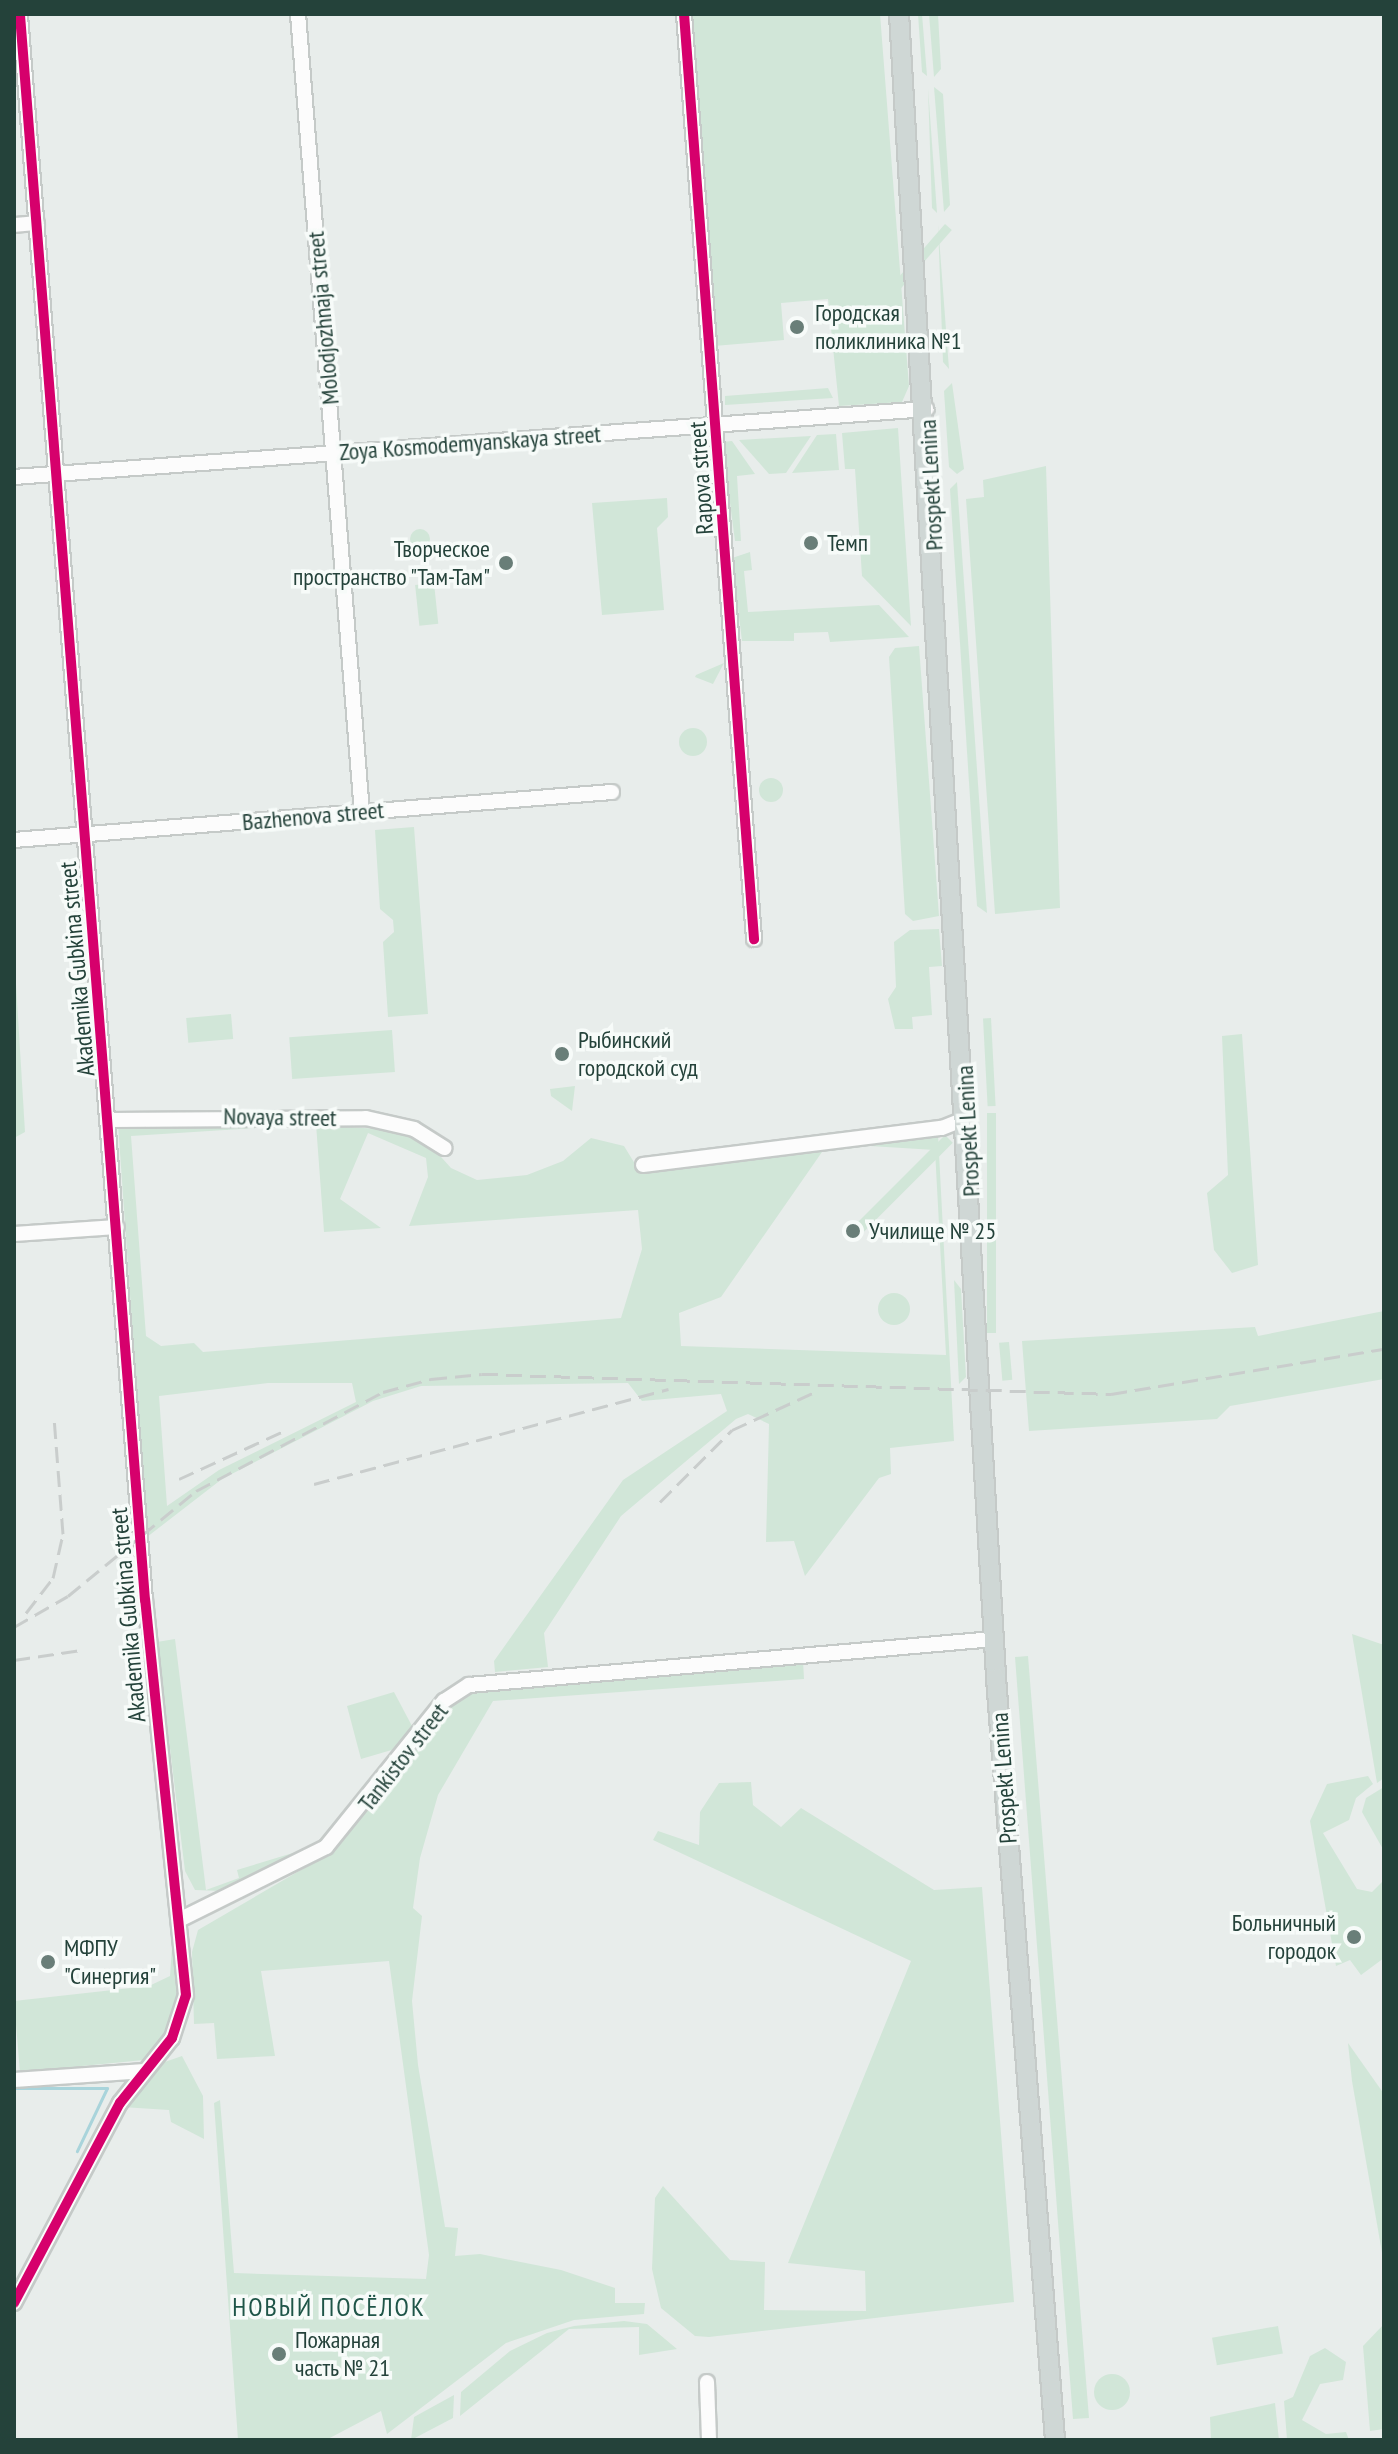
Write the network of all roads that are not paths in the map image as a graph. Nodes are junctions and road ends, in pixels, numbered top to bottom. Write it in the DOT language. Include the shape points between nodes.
graph roads {
  1 [pos="20,14"];
  2 [pos="298,14"];
  3 [pos="684,14"];
  4 [pos="899,14"];
  5 [pos="37,223"];
  6 [pos="14,225"];
  7 [pos="926,409"];
  8 [pos="717,424"];
  9 [pos="333,453"];
  10 [pos="57,474"];
  11 [pos="14,477"];
  12 [pos="612,792"];
  13 [pos="362,813"];
  14 [pos="87,834"];
  15 [pos="14,840"];
  16 [pos="754,939"];
  17 [pos="967,1118"];
  18 [pos="109,1120"];
  19 [pos="445,1148"];
  20 [pos="643,1165"];
  21 [pos="117,1227"];
  22 [pos="14,1234"];
  23 [pos="994,1639"];
  24 [pos="179,1920"];
  25 [pos="145,2071"];
  26 [pos="14,2080"];
  27 [pos="14,2303"];
  28 [pos="707,2382"];
  29 [pos="709,2440"];
  30 [pos="1055,2440"];
  1 -- 5 [label="street, Akademika Gubkina street"];
  2 -- 9 [label="street, Molodjozhnaja street"];
  3 -- 8 [label="street, Rapova street"];
  4 -- 7 [label="main road, Prospekt Lenina"];
  5 -- 6 [label="street"];
  5 -- 10 [label="street, Akademika Gubkina street"];
  7 -- 8 [label="street, Zoya Kosmodemyanskaya street"];
  7 -- 17 [label="main road, Prospekt Lenina"];
  8 -- 9 [label="street, Zoya Kosmodemyanskaya street"];
  8 -- 16 [label="street, Rapova street"];
  9 -- 10 [label="street, Zoya Kosmodemyanskaya street"];
  9 -- 13 [label="street, Molodjozhnaja street"];
  10 -- 11 [label="street, Zoya Kosmodemyanskaya street"];
  10 -- 14 [label="street, Akademika Gubkina street"];
  12 -- 13 [label="street, Bazhenova street"];
  13 -- 14 [label="street, Bazhenova street"];
  14 -- 15 [label="street, Bazhenova street"];
  14 -- 18 [label="street, Akademika Gubkina street"];
  17 -- 20 [label="street" via="942,1128"];
  17 -- 23 [label="main road, Prospekt Lenina"];
  18 -- 19 [label="street, Novaya street" via="366,1118 414,1129"];
  18 -- 21 [label="street, Akademika Gubkina street"];
  21 -- 22 [label="street"];
  21 -- 24 [label="street, Akademika Gubkina street"];
  23 -- 24 [label="street, Tankistov street" via="469,1685 444,1701 326,1847"];
  23 -- 30 [label="main road, Prospekt Lenina"];
  24 -- 25 [label="street" via="186,2008"];
  25 -- 26 [label="street"];
  25 -- 27 [label="street" via="110,2121"];
  28 -- 29 [label="street"];
}
